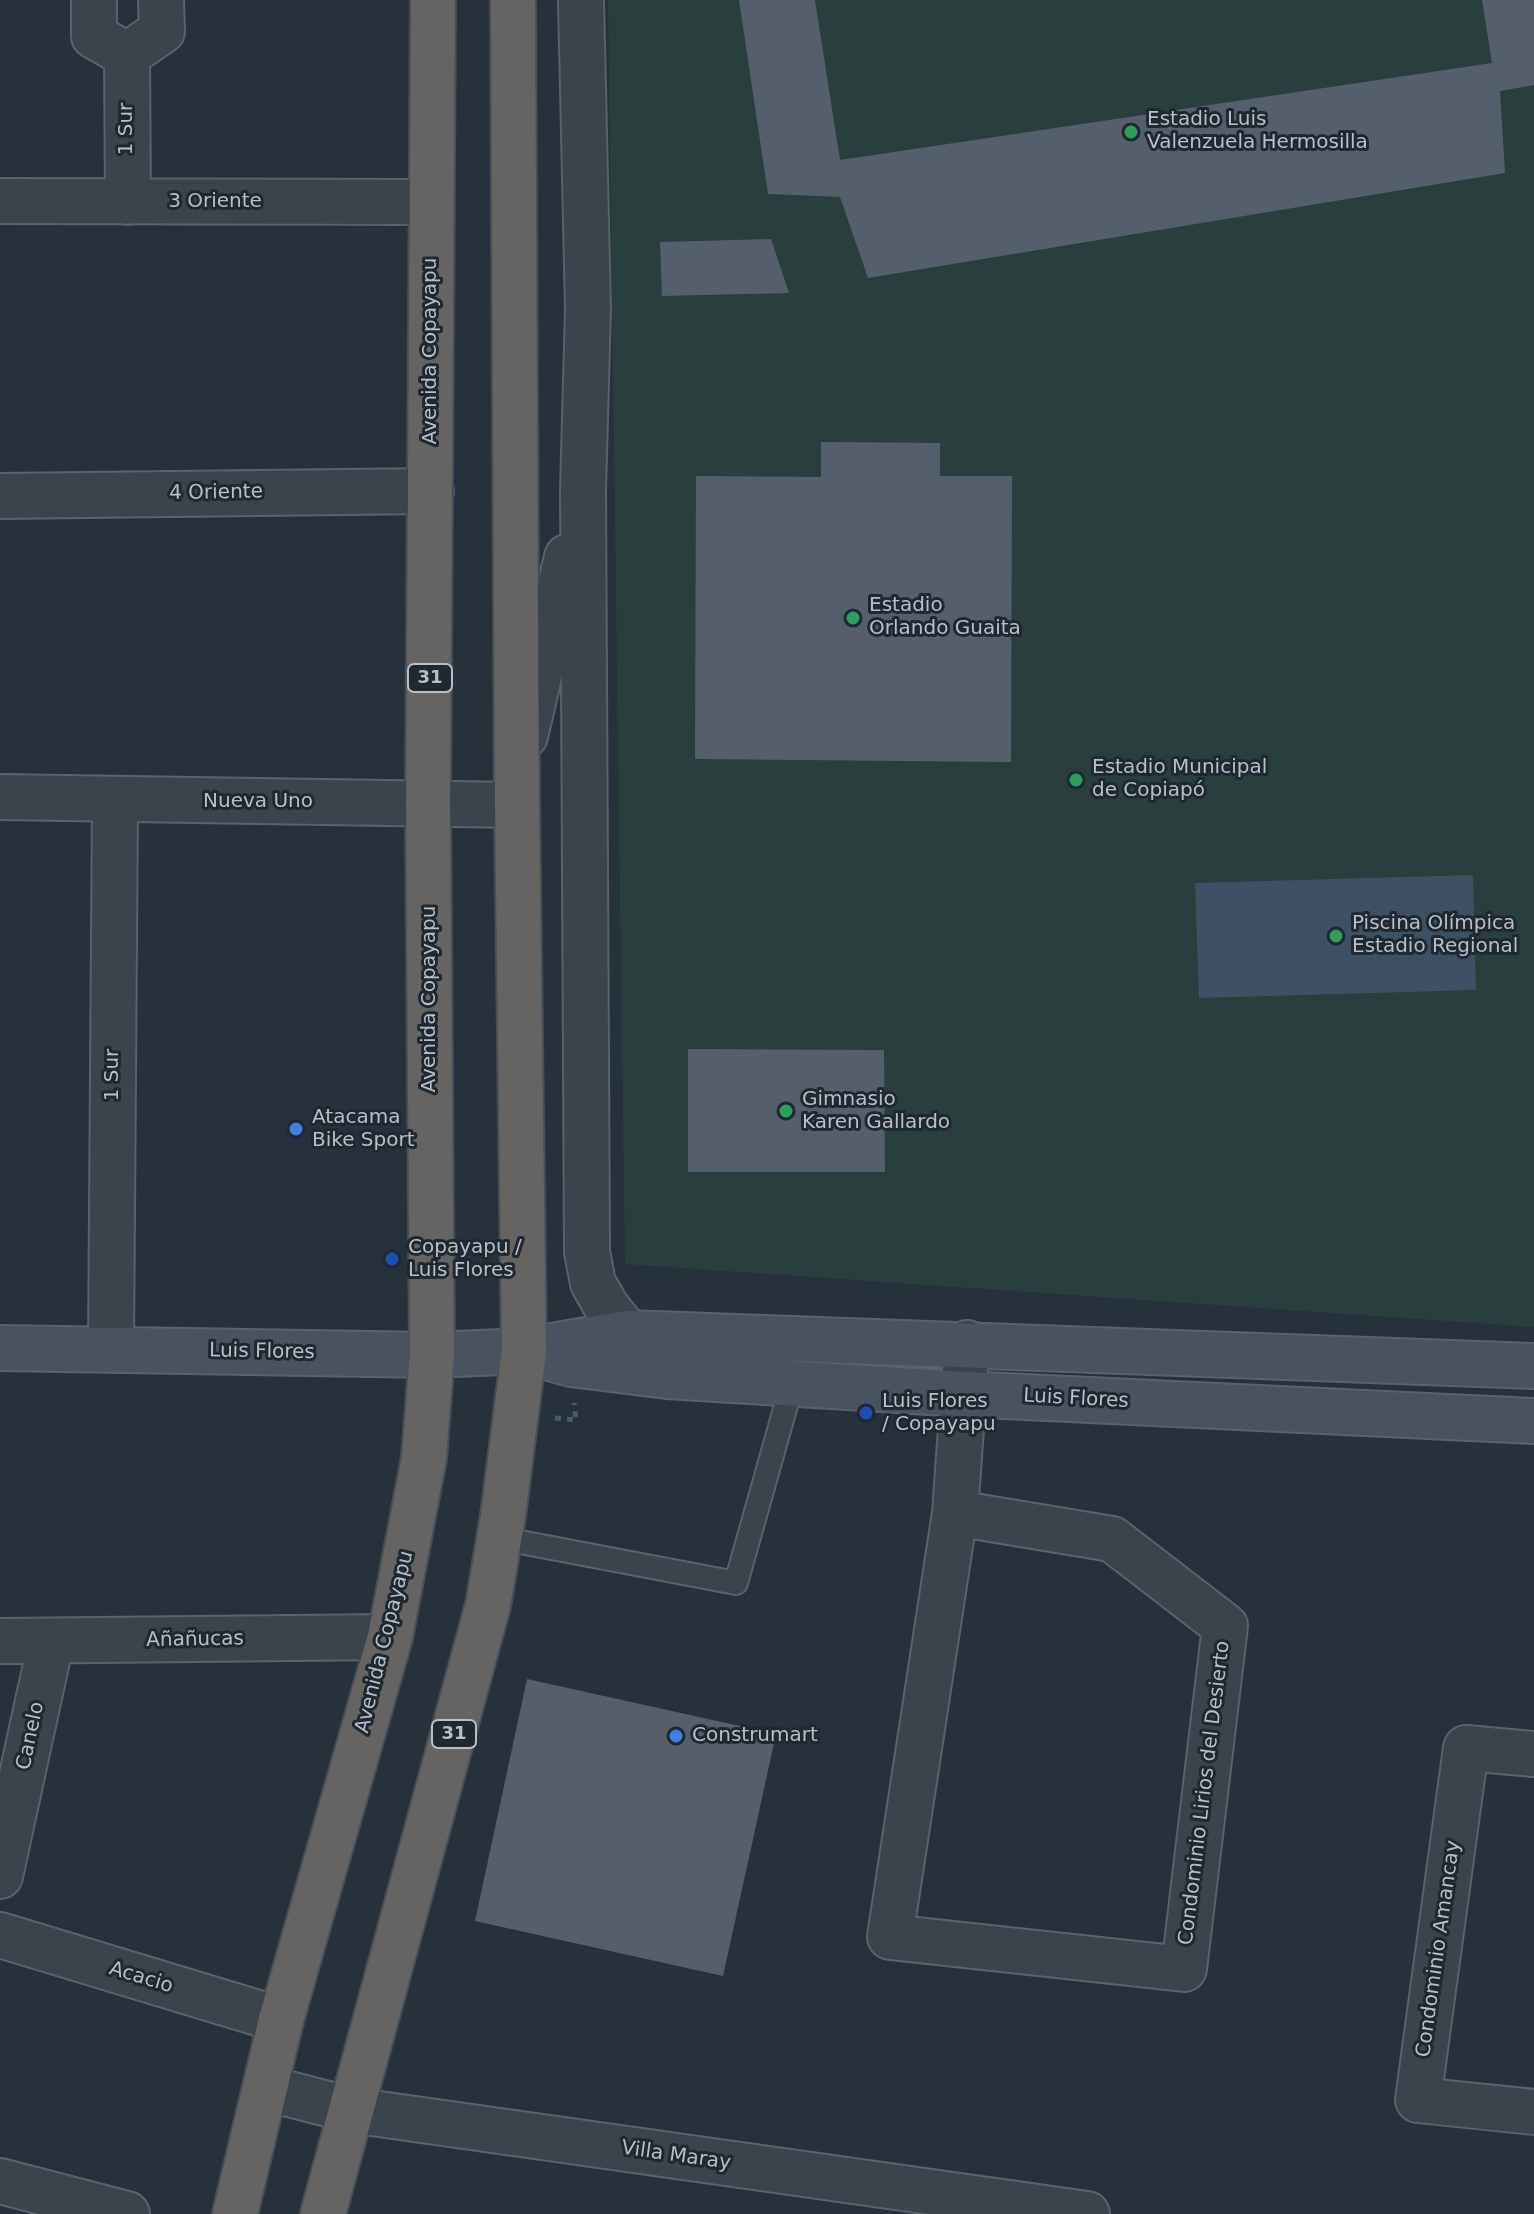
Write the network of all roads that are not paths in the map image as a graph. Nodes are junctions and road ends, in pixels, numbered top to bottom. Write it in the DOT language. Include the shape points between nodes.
graph roads {
  1 [pos="94,0"];
  2 [pos="161,0"];
  3 [pos="433,0"];
  4 [pos="513,0"];
  5 [pos="581,0"];
  6 [pos="127,55"];
  7 [pos="0,201"];
  8 [pos="128,202"];
  9 [pos="430,202"];
  10 [pos="583,490"];
  11 [pos="431,491"];
  12 [pos="0,496"];
  13 [pos="517,785"];
  14 [pos="0,797"];
  15 [pos="115,801"];
  16 [pos="428,803"];
  17 [pos="627,1333"];
  18 [pos="967,1343"];
  19 [pos="0,1348"];
  20 [pos="111,1348"];
  21 [pos="524,1351"];
  22 [pos="432,1355"];
  23 [pos="1534,1366"];
  24 [pos="792,1384"];
  25 [pos="963,1394"];
  26 [pos="1534,1421"];
  27 [pos="955,1513"];
  28 [pos="499,1538"];
  29 [pos="390,1637"];
  30 [pos="0,1641"];
  31 [pos="51,1642"];
  32 [pos="1534,1754"];
  33 [pos="0,1876"];
  34 [pos="0,1935"];
  35 [pos="281,2020"];
  36 [pos="266,2088"];
  37 [pos="351,2110"];
  38 [pos="1534,2112"];
  39 [pos="0,2181"];
  40 [pos="127,2214"];
  41 [pos="235,2214"];
  42 [pos="323,2214"];
  43 [pos="1087,2214"];
  1 -- 6 [label="street" via="94,36"];
  2 -- 6 [label="street" via="162,31"];
  3 -- 9 [label="highway, Avenida Copayapu / 31"];
  4 -- 13 [label="highway, 31"];
  5 -- 10 [label="street" via="588,309"];
  6 -- 8 [label="street, 1 Sur"];
  7 -- 8 [label="street, 3 Oriente"];
  8 -- 9 [label="street, 3 Oriente"];
  9 -- 11 [label="highway, Avenida Copayapu / 31"];
  10 -- 13 [label="street"];
  10 -- 17 [label="street" via="587,1252 593,1283"];
  11 -- 12 [label="street, 4 Oriente"];
  11 -- 16 [label="highway, Avenida Copayapu / 31"];
  13 -- 16 [label="street, Nueva Uno"];
  13 -- 21 [label="highway, 31"];
  14 -- 15 [label="street, Nueva Uno"];
  15 -- 16 [label="street, Nueva Uno"];
  15 -- 20 [label="street, 1 Sur"];
  16 -- 22 [label="highway, Avenida Copayapu / 31"];
  17 -- 18 [label="main road, Luis Flores"];
  17 -- 21 [label="main road, Luis Flores"];
  18 -- 23 [label="main road, Luis Flores"];
  18 -- 25 [label="street, Condominio Lirios del Desierto"];
  19 -- 20 [label="main road, Luis Flores"];
  20 -- 22 [label="main road, Luis Flores"];
  21 -- 22 [label="main road, Luis Flores"];
  21 -- 24 [label="main road, Luis Flores" via="571,1364 667,1376"];
  21 -- 28 [label="highway, 31"];
  22 -- 29 [label="highway, Avenida Copayapu / 31" via="424,1458"];
  24 -- 25 [label="main road, Luis Flores"];
  24 -- 28 [label="lane" via="736,1583"];
  25 -- 26 [label="main road, Luis Flores"];
  25 -- 27 [label="street, Condominio Lirios del Desierto"];
  27 -- 27 [label="street, Condominio Lirios del Desierto" via="890,1937 1184,1969 1225,1626 1112,1539"];
  28 -- 37 [label="highway, 31" via="484,1619"];
  29 -- 31 [label="street, Añañucas"];
  29 -- 35 [label="highway, Avenida Copayapu / 31"];
  30 -- 31 [label="street, Añañucas"];
  31 -- 33 [label="street, Canelo"];
  32 -- 38 [label="street, Condominio Amancay" via="1466,1748 1418,2100"];
  34 -- 35 [label="street, Acacio"];
  35 -- 36 [label="highway, Avenida Copayapu / 31"];
  36 -- 37 [label="street, Villa Maray"];
  36 -- 41 [label="highway, Avenida Copayapu / 31"];
  37 -- 42 [label="highway, 31"];
  37 -- 43 [label="street, Villa Maray"];
  39 -- 40 [label="street"];
}
